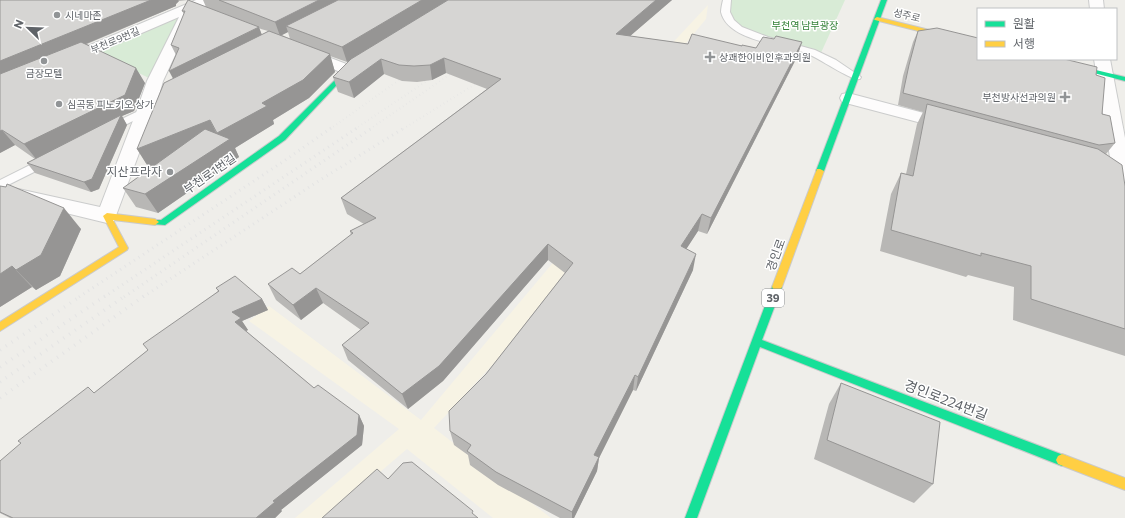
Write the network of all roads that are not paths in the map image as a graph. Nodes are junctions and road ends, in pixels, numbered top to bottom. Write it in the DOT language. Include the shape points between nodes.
graph roads {
  1 [pos="172,0"];
  2 [pos="727,0"];
  3 [pos="884,0"];
  4 [pos="201,7"];
  5 [pos="877,20"];
  6 [pos="977,44"];
  7 [pos="293,48"];
  8 [pos="368,58"];
  9 [pos="1051,60"];
  10 [pos="56,64"];
  11 [pos="1103,66"];
  12 [pos="348,70"];
  13 [pos="856,77"];
  14 [pos="1125,79"];
  15 [pos="848,98"];
  16 [pos="153,107"];
  17 [pos="963,129"];
  18 [pos="98,135"];
  19 [pos="56,156"];
  20 [pos="1102,167"];
  21 [pos="1124,178"];
  22 [pos="0,185"];
  23 [pos="0,191"];
  24 [pos="107,216"];
  25 [pos="0,327"];
  26 [pos="757,342"];
  27 [pos="1125,484"];
  28 [pos="691,518"];
  1 -- 4 [label="street"];
  2 -- 13 [label="lane" via="724,6 727,17 735,26 765,40 802,48 820,55"];
  3 -- 5 [label="street, 경인로 / 39"];
  4 -- 10 [label="street, 부천로9번길"];
  4 -- 16 [label="street" via="155,81"];
  5 -- 6 [label="street, 성주로"];
  5 -- 13 [label="street, 경인로 / 39"];
  7 -- 12 [label="street"];
  8 -- 12 [label="street, 부천로1번길"];
  9 -- 11 [label="street"];
  11 -- 14 [label="street"];
  11 -- 21 [label="street"];
  12 -- 24 [label="street, 부천로1번길" via="282,138 162,223"];
  13 -- 15 [label="street, 경인로 / 39"];
  15 -- 17 [label="street"];
  15 -- 26 [label="street, 경인로 / 39"];
  16 -- 18 [label="lane"];
  16 -- 24 [label="street"];
  19 -- 22 [label="lane"];
  20 -- 21 [label="street"];
  23 -- 24 [label="street"];
  24 -- 25 [label="street" via="124,248"];
  26 -- 27 [label="street, 경인로224번길"];
  26 -- 28 [label="street, 경인로 / 39"];
}
